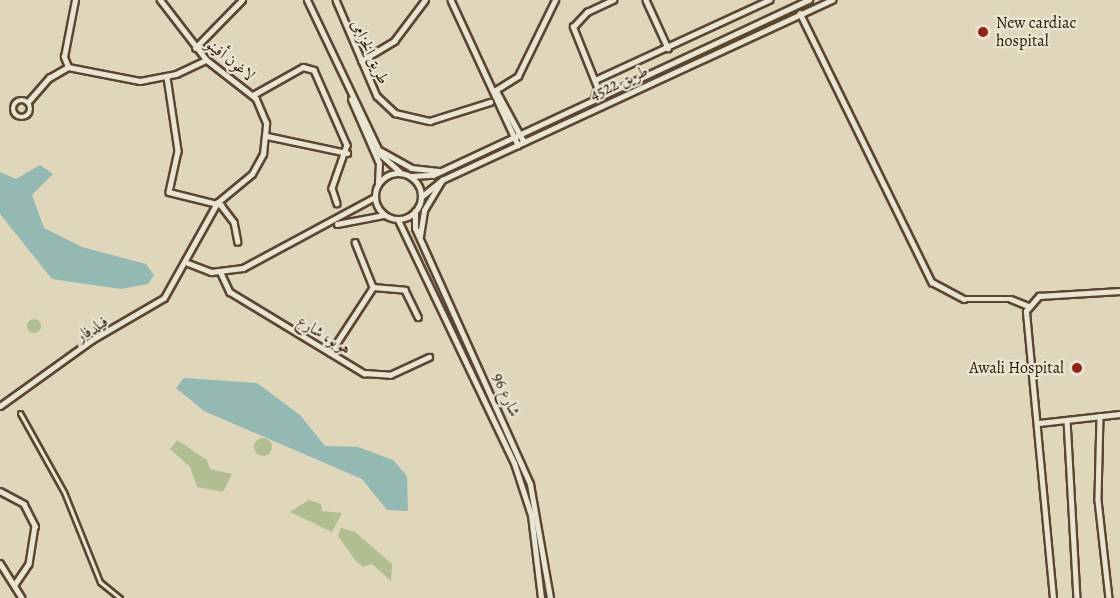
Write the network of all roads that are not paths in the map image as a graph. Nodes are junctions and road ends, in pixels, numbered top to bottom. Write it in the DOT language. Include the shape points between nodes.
graph roads {
  1 [pos="75,0"];
  2 [pos="160,0"];
  3 [pos="242,0"];
  4 [pos="307,0"];
  5 [pos="336,0"];
  6 [pos="424,0"];
  7 [pos="451,0"];
  8 [pos="555,0"];
  9 [pos="613,0"];
  10 [pos="646,0"];
  11 [pos="769,0"];
  12 [pos="809,0"];
  13 [pos="832,0"];
  14 [pos="800,13"];
  15 [pos="195,48"];
  16 [pos="668,48"];
  17 [pos="206,60"];
  18 [pos="361,61"];
  19 [pos="68,68"];
  20 [pos="166,77"];
  21 [pos="595,80"];
  22 [pos="597,87"];
  23 [pos="496,90"];
  24 [pos="608,92"];
  25 [pos="253,95"];
  26 [pos="351,98"];
  27 [pos="594,98"];
  28 [pos="506,100"];
  29 [pos="28,102"];
  30 [pos="490,102"];
  31 [pos="498,104"];
  32 [pos="520,134"];
  33 [pos="267,136"];
  34 [pos="513,137"];
  35 [pos="524,142"];
  36 [pos="518,145"];
  37 [pos="376,146"];
  38 [pos="347,153"];
  39 [pos="441,171"];
  40 [pos="400,172"];
  41 [pos="411,176"];
  42 [pos="442,180"];
  43 [pos="378,183"];
  44 [pos="421,196"];
  45 [pos="375,197"];
  46 [pos="217,203"];
  47 [pos="337,203"];
  48 [pos="415,211"];
  49 [pos="384,215"];
  50 [pos="398,220"];
  51 [pos="331,225"];
  52 [pos="420,241"];
  53 [pos="238,242"];
  54 [pos="355,242"];
  55 [pos="188,263"];
  56 [pos="221,273"];
  57 [pos="373,287"];
  58 [pos="1120,291"];
  59 [pos="1028,306"];
  60 [pos="418,317"];
  61 [pos="330,353"];
  62 [pos="429,357"];
  63 [pos="0,406"];
  64 [pos="20,413"];
  65 [pos="1120,414"];
  66 [pos="1100,416"];
  67 [pos="1067,420"];
  68 [pos="1039,423"];
  69 [pos="0,491"];
  70 [pos="0,563"];
  71 [pos="15,585"];
  72 [pos="22,598"];
  73 [pos="120,598"];
  74 [pos="542,598"];
  75 [pos="550,598"];
  76 [pos="1053,598"];
  77 [pos="1077,598"];
  78 [pos="1109,598"];
  1 -- 19 [label="street" via="64,54"];
  2 -- 15 [label="street, لاغون أفينو"];
  3 -- 15 [label="street"];
  4 -- 26 [label="street"];
  5 -- 18 [label="street, طريق الخزامى"];
  6 -- 18 [label="street" via="394,41"];
  7 -- 23 [label="street"];
  8 -- 23 [label="street" via="519,76"];
  9 -- 21 [label="street" via="587,12 573,27"];
  10 -- 16 [label="street"];
  11 -- 16 [label="street"];
  12 -- 24 [label="street, طريق 4522"];
  13 -- 14 [label="street, طريق 4522"];
  14 -- 35 [label="street, طريق 4522"];
  14 -- 59 [label="street" via="932,282 964,299 1011,299"];
  15 -- 17 [label="street, لاغون أفينو"];
  16 -- 21 [label="street"];
  17 -- 20 [label="street"];
  17 -- 25 [label="street, لاغون أفينو"];
  18 -- 30 [label="street, طريق الخزامى" via="380,101 406,119 436,120"];
  19 -- 20 [label="street" via="123,80"];
  19 -- 29 [label="street" via="49,78"];
  20 -- 46 [label="street" via="178,151 169,192"];
  21 -- 22 [label="street"];
  22 -- 24 [label="street"];
  22 -- 27 [label="street"];
  23 -- 28 [label="street"];
  23 -- 31 [label="street"];
  24 -- 27 [label="street, طريق 4522"];
  25 -- 33 [label="street, لاغون أفينو"];
  25 -- 38 [label="street" via="303,67 311,68"];
  26 -- 37 [label="street"];
  26 -- 43 [label="street" via="379,163"];
  27 -- 32 [label="street, طريق 4522"];
  28 -- 31 [label="street"];
  28 -- 32 [label="street"];
  31 -- 34 [label="street"];
  32 -- 34 [label="street, طريق 4522"];
  32 -- 35 [label="street"];
  33 -- 38 [label="street"];
  33 -- 46 [label="street" via="256,169"];
  34 -- 36 [label="street"];
  34 -- 39 [label="street, طريق 4522"];
  35 -- 36 [label="street, طريق 4522"];
  36 -- 42 [label="street, طريق 4522"];
  37 -- 39 [label="street" via="400,164"];
  37 -- 40 [label="street"];
  38 -- 47 [label="street" via="334,182"];
  39 -- 41 [label="street, طريق 4522"];
  40 -- 41 [label="street"];
  40 -- 43 [label="street"];
  41 -- 44 [label="street"];
  42 -- 44 [label="street, طريق 4522"];
  42 -- 52 [label="street" via="423,210"];
  43 -- 45 [label="street"];
  44 -- 48 [label="street"];
  45 -- 49 [label="street"];
  45 -- 51 [label="street"];
  46 -- 53 [label="street" via="234,222"];
  46 -- 55 [label="street"];
  48 -- 50 [label="street"];
  48 -- 52 [label="street, شارع 96"];
  49 -- 50 [label="street"];
  49 -- 51 [label="street"];
  50 -- 74 [label="street, شارع 96" via="514,463 531,515"];
  51 -- 56 [label="street" via="252,265"];
  52 -- 75 [label="street, شارع 96" via="530,484"];
  54 -- 57 [label="street"];
  55 -- 56 [label="street"];
  55 -- 63 [label="street, فيلدفار" via="159,303 92,340"];
  56 -- 61 [label="street, هوبو، شارع" via="230,292"];
  57 -- 60 [label="street" via="405,290"];
  57 -- 61 [label="street"];
  58 -- 59 [label="street" via="1039,296"];
  59 -- 68 [label="street"];
  61 -- 62 [label="street, هوبو، شارع" via="375,377"];
  64 -- 73 [label="street" via="64,492 100,582"];
  65 -- 66 [label="street"];
  66 -- 67 [label="street"];
  66 -- 78 [label="street" via="1098,500"];
  67 -- 68 [label="street"];
  67 -- 77 [label="street"];
  68 -- 76 [label="street" via="1043,538"];
  69 -- 71 [label="street" via="24,504 35,526 29,564"];
  70 -- 71 [label="street"];
  71 -- 72 [label="street"];
}
